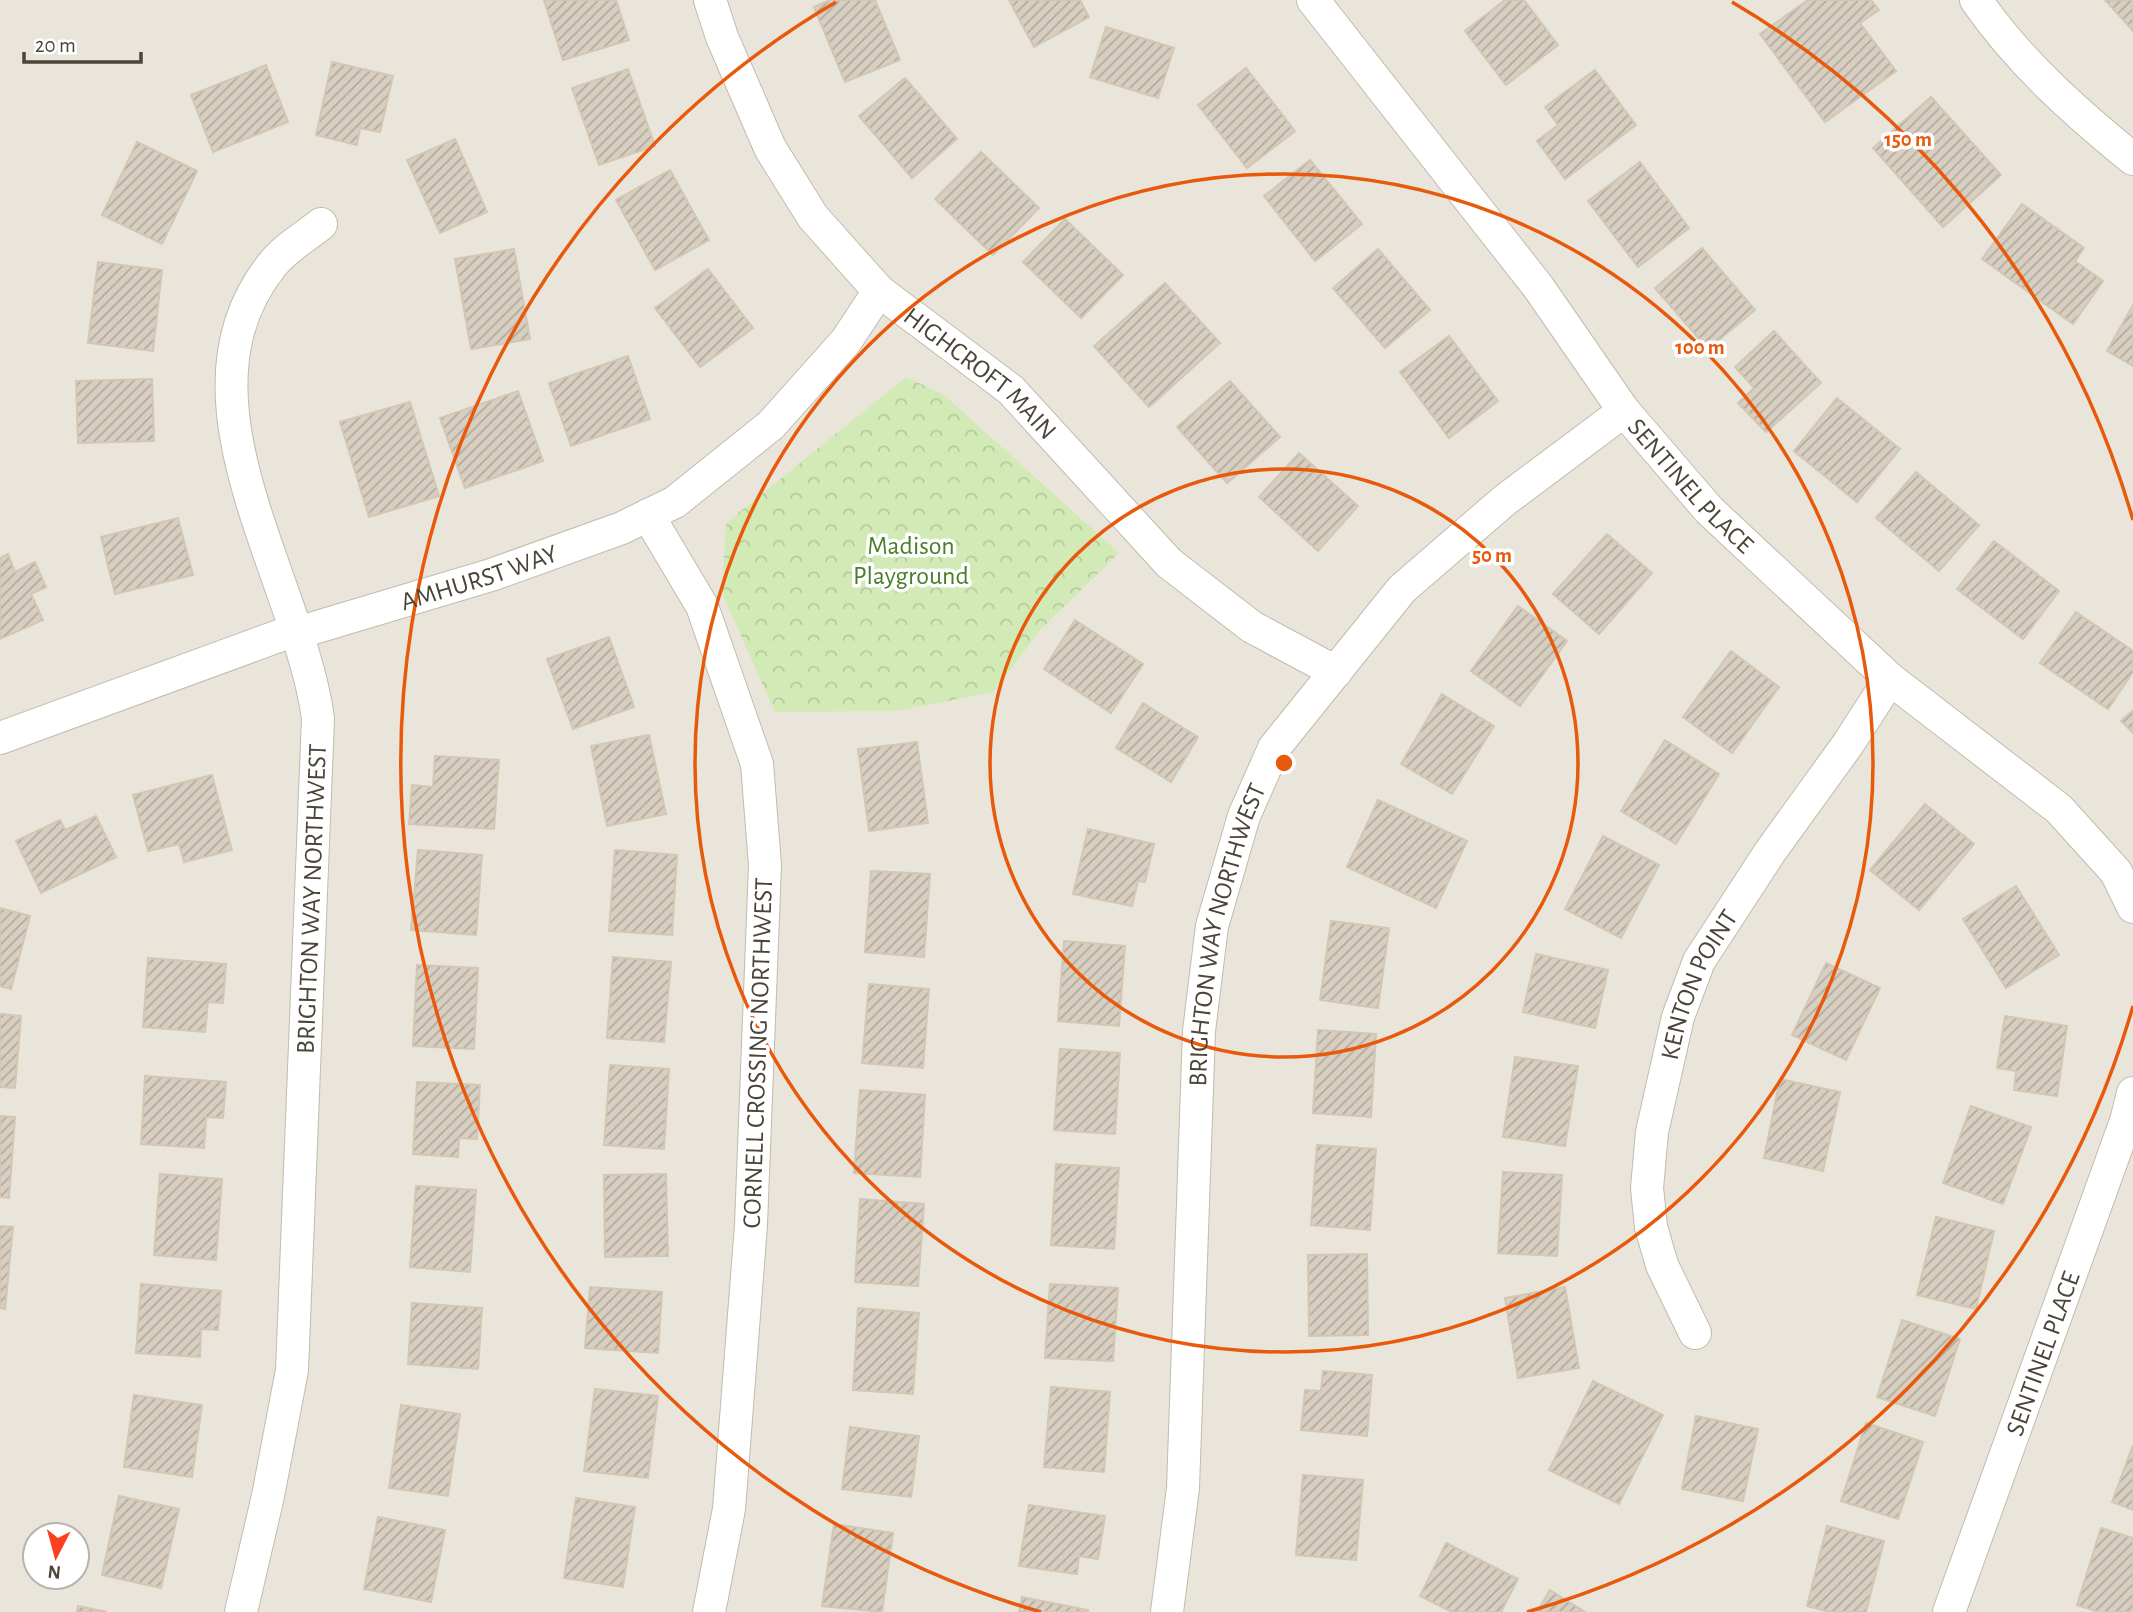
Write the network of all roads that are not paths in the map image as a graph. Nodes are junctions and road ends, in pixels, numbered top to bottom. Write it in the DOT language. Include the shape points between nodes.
graph roads {
  1 [pos="710,0"];
  2 [pos="1313,0"];
  3 [pos="1976,0"];
  4 [pos="2133,159"];
  5 [pos="321,224"];
  6 [pos="878,290"];
  7 [pos="1624,411"];
  8 [pos="648,515"];
  9 [pos="295,630"];
  10 [pos="1336,672"];
  11 [pos="1890,679"];
  12 [pos="0,738"];
  13 [pos="2133,907"];
  14 [pos="2133,1093"];
  15 [pos="1695,1333"];
  16 [pos="240,1612"];
  17 [pos="709,1612"];
  18 [pos="1167,1612"];
  19 [pos="1949,1612"];
  1 -- 6 [label="street, HIGHCROFT MAIN" via="770,148 813,217"];
  2 -- 7 [label="street, SENTINEL PLACE" via="1539,288"];
  3 -- 4 [label="street" via="2009,44 2085,121"];
  5 -- 9 [label="street, BRIGHTON WAY NORTHWEST" via="272,264 245,311 232,359 231,395 241,457"];
  6 -- 8 [label="street, AMHURST WAY" via="846,341 771,425 675,502"];
  6 -- 10 [label="street, HIGHCROFT MAIN" via="1011,390 1169,563 1252,626"];
  7 -- 10 [label="street, BRIGHTON WAY NORTHWEST" via="1505,500 1402,589"];
  7 -- 11 [label="street, SENTINEL PLACE" via="1709,510"];
  8 -- 9 [label="street, AMHURST WAY" via="491,575"];
  8 -- 17 [label="street, CORNELL CROSSING NORTHWEST" via="702,606 757,764 765,865 751,1225 729,1509"];
  9 -- 12 [label="street, AMHURST WAY"];
  9 -- 16 [label="street, BRIGHTON WAY NORTHWEST" via="313,678 318,718 292,1370"];
  10 -- 18 [label="street, BRIGHTON WAY NORTHWEST" via="1274,748 1244,816 1212,926 1194,1124 1183,1488"];
  11 -- 13 [label="street, SENTINEL PLACE" via="2059,809 2116,872"];
  11 -- 15 [label="street, KENTON POINT" via="1699,961 1678,1017 1651,1132 1647,1188 1651,1227 1662,1265"];
  14 -- 19 [label="street, SENTINEL PLACE"];
}
